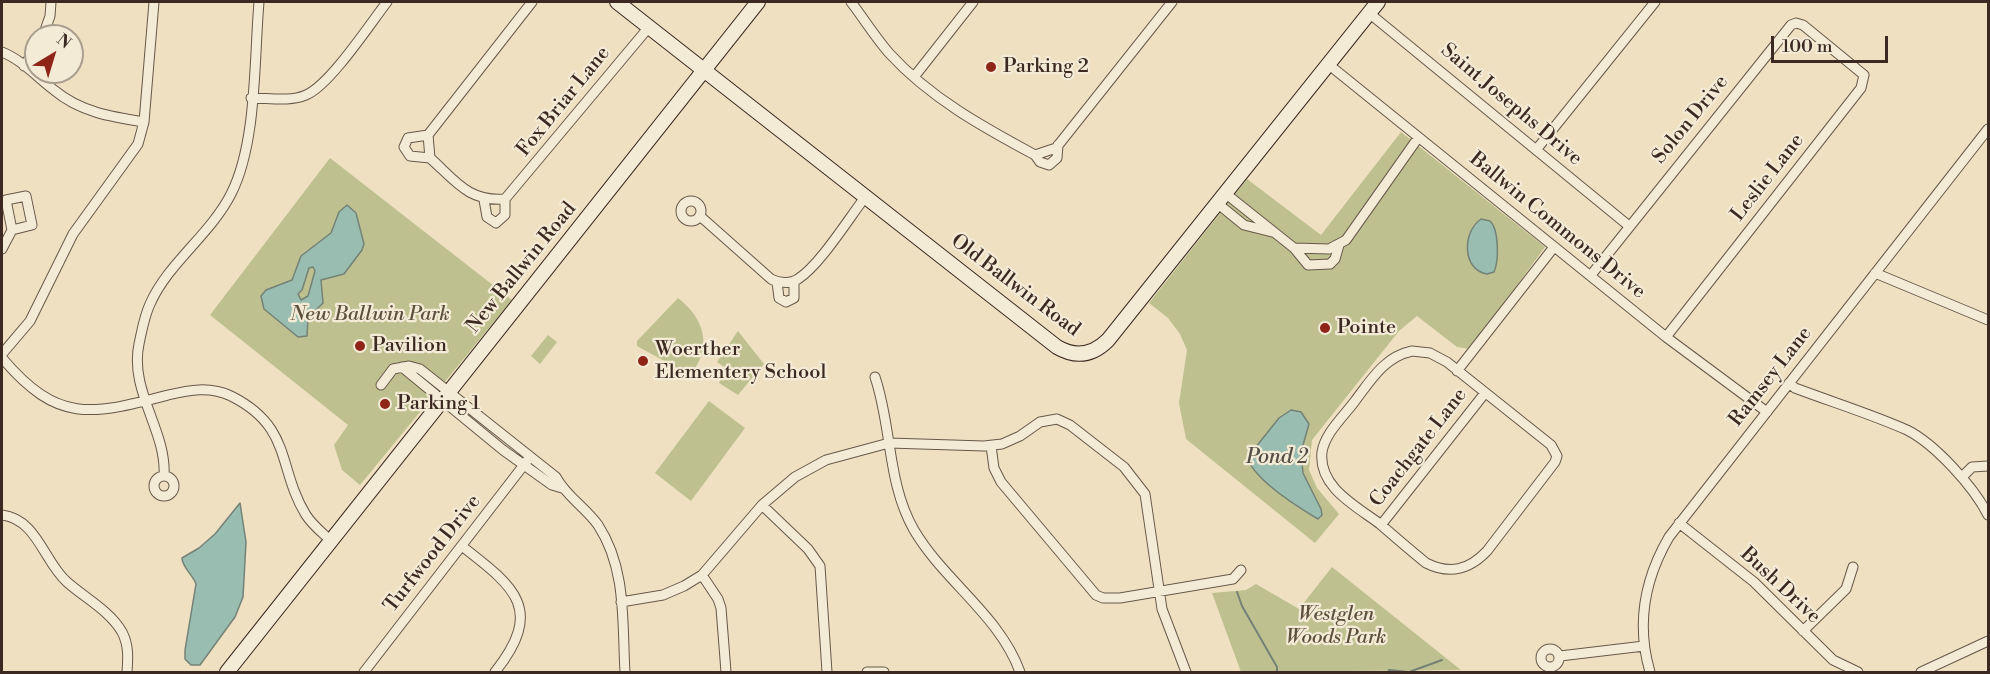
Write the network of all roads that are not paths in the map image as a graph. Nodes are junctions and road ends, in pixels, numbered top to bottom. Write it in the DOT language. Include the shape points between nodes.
graph roads {
  1 [pos="51,2"];
  2 [pos="154,2"];
  3 [pos="259,2"];
  4 [pos="387,2"];
  5 [pos="532,2"];
  6 [pos="617,2"];
  7 [pos="758,2"];
  8 [pos="851,2"];
  9 [pos="973,2"];
  10 [pos="1172,2"];
  11 [pos="1655,2"];
  12 [pos="1374,7"];
  13 [pos="47,24"];
  14 [pos="649,27"];
  15 [pos="1829,47"];
  16 [pos="2,52"];
  17 [pos="1328,64"];
  18 [pos="24,66"];
  19 [pos="704,68"];
  20 [pos="914,77"];
  21 [pos="46,84"];
  22 [pos="251,98"];
  23 [pos="144,122"];
  24 [pos="1989,129"];
  25 [pos="428,135"];
  26 [pos="1418,138"];
  27 [pos="1536,150"];
  28 [pos="430,158"];
  29 [pos="866,196"];
  30 [pos="1221,198"];
  31 [pos="506,199"];
  32 [pos="484,200"];
  33 [pos="700,216"];
  34 [pos="1629,226"];
  35 [pos="12,230"];
  36 [pos="1339,245"];
  37 [pos="1554,247"];
  38 [pos="1294,248"];
  39 [pos="2,249"];
  40 [pos="1875,273"];
  41 [pos="1591,275"];
  42 [pos="794,281"];
  43 [pos="777,282"];
  44 [pos="1989,320"];
  45 [pos="1666,337"];
  46 [pos="2,356"];
  47 [pos="1458,371"];
  48 [pos="875,377"];
  49 [pos="1789,383"];
  50 [pos="381,386"];
  51 [pos="1485,393"];
  52 [pos="446,397"];
  53 [pos="144,401"];
  54 [pos="1767,412"];
  55 [pos="889,443"];
  56 [pos="991,446"];
  57 [pos="527,461"];
  58 [pos="1989,466"];
  59 [pos="164,476"];
  60 [pos="1963,476"];
  61 [pos="1984,495"];
  62 [pos="762,505"];
  63 [pos="2,515"];
  64 [pos="1989,515"];
  65 [pos="1679,524"];
  66 [pos="1381,525"];
  67 [pos="332,542"];
  68 [pos="463,547"];
  69 [pos="1853,567"];
  70 [pos="1241,570"];
  71 [pos="702,575"];
  72 [pos="1158,590"];
  73 [pos="621,602"];
  74 [pos="1803,631"];
  75 [pos="1989,641"];
  76 [pos="1644,646"];
  77 [pos="1560,656"];
  78 [pos="127,672"];
  79 [pos="227,672"];
  80 [pos="364,672"];
  81 [pos="495,672"];
  82 [pos="624,672"];
  83 [pos="726,672"];
  84 [pos="827,672"];
  85 [pos="867,672"];
  86 [pos="884,672"];
  87 [pos="1020,672"];
  88 [pos="1186,672"];
  89 [pos="1650,672"];
  90 [pos="1858,672"];
  91 [pos="1921,672"];
  1 -- 13 [label="street"];
  2 -- 23 [label="street"];
  3 -- 22 [label="street"];
  4 -- 22 [label="street" via="313,92 294,98"];
  5 -- 25 [label="street"];
  6 -- 14 [label="street, Old Ballwin Road"];
  7 -- 19 [label="street, New Ballwin Road"];
  8 -- 20 [label="street" via="890,54"];
  9 -- 20 [label="street"];
  10 -- 20 [label="street" via="1058,145 1035,155 975,123"];
  11 -- 27 [label="street"];
  12 -- 17 [label="street, Old Ballwin Road"];
  12 -- 27 [label="street, Saint Josephs Drive"];
  14 -- 19 [label="street, Old Ballwin Road"];
  14 -- 31 [label="street, Fox Briar Lane"];
  15 -- 34 [label="street, Solon Drive" via="1803,25 1791,25"];
  15 -- 45 [label="street, Leslie Lane" via="1864,75 1861,88"];
  16 -- 18 [label="street"];
  17 -- 26 [label="street, Ballwin Commons Drive"];
  17 -- 30 [label="street, Old Ballwin Road"];
  19 -- 29 [label="street, Old Ballwin Road"];
  19 -- 52 [label="street, New Ballwin Road"];
  21 -- 23 [label="street" via="78,106 105,116"];
  22 -- 53 [label="street" via="246,148 231,195 156,292 146,314 138,358"];
  23 -- 46 [label="street" via="134,152 79,224 30,321"];
  24 -- 40 [label="street, Ramsey Lane"];
  25 -- 28 [label="street"];
  25 -- 28 [label="street" via="408,138 404,147 410,156"];
  26 -- 36 [label="street" via="1371,207"];
  26 -- 37 [label="street, Ballwin Commons Drive"];
  27 -- 34 [label="street, Saint Josephs Drive"];
  28 -- 32 [label="street, Fox Briar Lane" via="465,190"];
  29 -- 30 [label="street, Old Ballwin Road" via="1057,347 1076,355 1095,350 1108,340"];
  29 -- 42 [label="street" via="811,267"];
  30 -- 38 [label="street"];
  31 -- 32 [label="street"];
  31 -- 32 [label="street, Fox Briar Lane" via="505,215 496,222 487,218"];
  33 -- 43 [label="street"];
  34 -- 41 [label="street, Solon Drive"];
  35 -- 39 [label="street"];
  36 -- 38 [label="street" via="1319,250"];
  36 -- 38 [label="street" via="1335,259 1320,265 1308,265"];
  37 -- 41 [label="street, Ballwin Commons Drive"];
  37 -- 47 [label="street"];
  40 -- 44 [label="street"];
  40 -- 49 [label="street, Ramsey Lane"];
  41 -- 45 [label="street, Ballwin Commons Drive"];
  42 -- 43 [label="street"];
  42 -- 43 [label="street" via="794,297 788,302 779,298"];
  45 -- 54 [label="street, Ballwin Commons Drive"];
  46 -- 53 [label="street" via="27,387 59,405 105,411"];
  47 -- 51 [label="street"];
  47 -- 66 [label="street" via="1430,353 1412,351 1392,357 1325,442 1322,459 1330,482 1341,496"];
  48 -- 55 [label="street"];
  49 -- 54 [label="street, Ramsey Lane"];
  49 -- 60 [label="street" via="1909,431"];
  50 -- 52 [label="street" via="393,369 420,369"];
  51 -- 66 [label="street, Coachgate Lane"];
  51 -- 66 [label="street" via="1551,445 1557,456 1487,551 1459,570 1440,570"];
  52 -- 57 [label="street"];
  52 -- 67 [label="street, New Ballwin Road"];
  53 -- 59 [label="street" via="165,462"];
  53 -- 67 [label="street" via="197,389 222,393 253,410 278,441 307,516"];
  54 -- 65 [label="street, Ramsey Lane"];
  55 -- 56 [label="street"];
  55 -- 62 [label="street" via="826,460 795,477"];
  55 -- 87 [label="street" via="899,496 914,531 996,630"];
  56 -- 72 [label="street" via="1001,482 1096,595 1120,598"];
  56 -- 72 [label="street" via="1011,441 1045,420 1057,418 1124,467 1139,484 1148,506"];
  57 -- 68 [label="street, Turfwood Drive"];
  57 -- 73 [label="street" via="590,515 615,561"];
  58 -- 60 [label="street" via="1972,467"];
  60 -- 61 [label="street"];
  61 -- 64 [label="street"];
  62 -- 71 [label="street"];
  62 -- 84 [label="street" via="808,549 820,566"];
  63 -- 78 [label="street" via="28,528 61,576 118,626 128,650"];
  65 -- 74 [label="street, Bush Drive" via="1754,582"];
  65 -- 76 [label="street, Ramsey Lane" via="1663,548 1648,583 1642,615"];
  67 -- 79 [label="street, New Ballwin Road"];
  68 -- 80 [label="street, Turfwood Drive"];
  68 -- 81 [label="street" via="506,582 520,610 515,643"];
  69 -- 74 [label="street" via="1846,589"];
  70 -- 72 [label="street" via="1233,579"];
  71 -- 73 [label="street" via="663,595"];
  71 -- 83 [label="street" via="721,608"];
  72 -- 88 [label="street"];
  73 -- 82 [label="street"];
  74 -- 90 [label="street, Bush Drive" via="1833,660"];
  75 -- 91 [label="street"];
  76 -- 77 [label="street"];
  76 -- 89 [label="street, Ramsey Lane"];
  85 -- 86 [label="street"];
}
